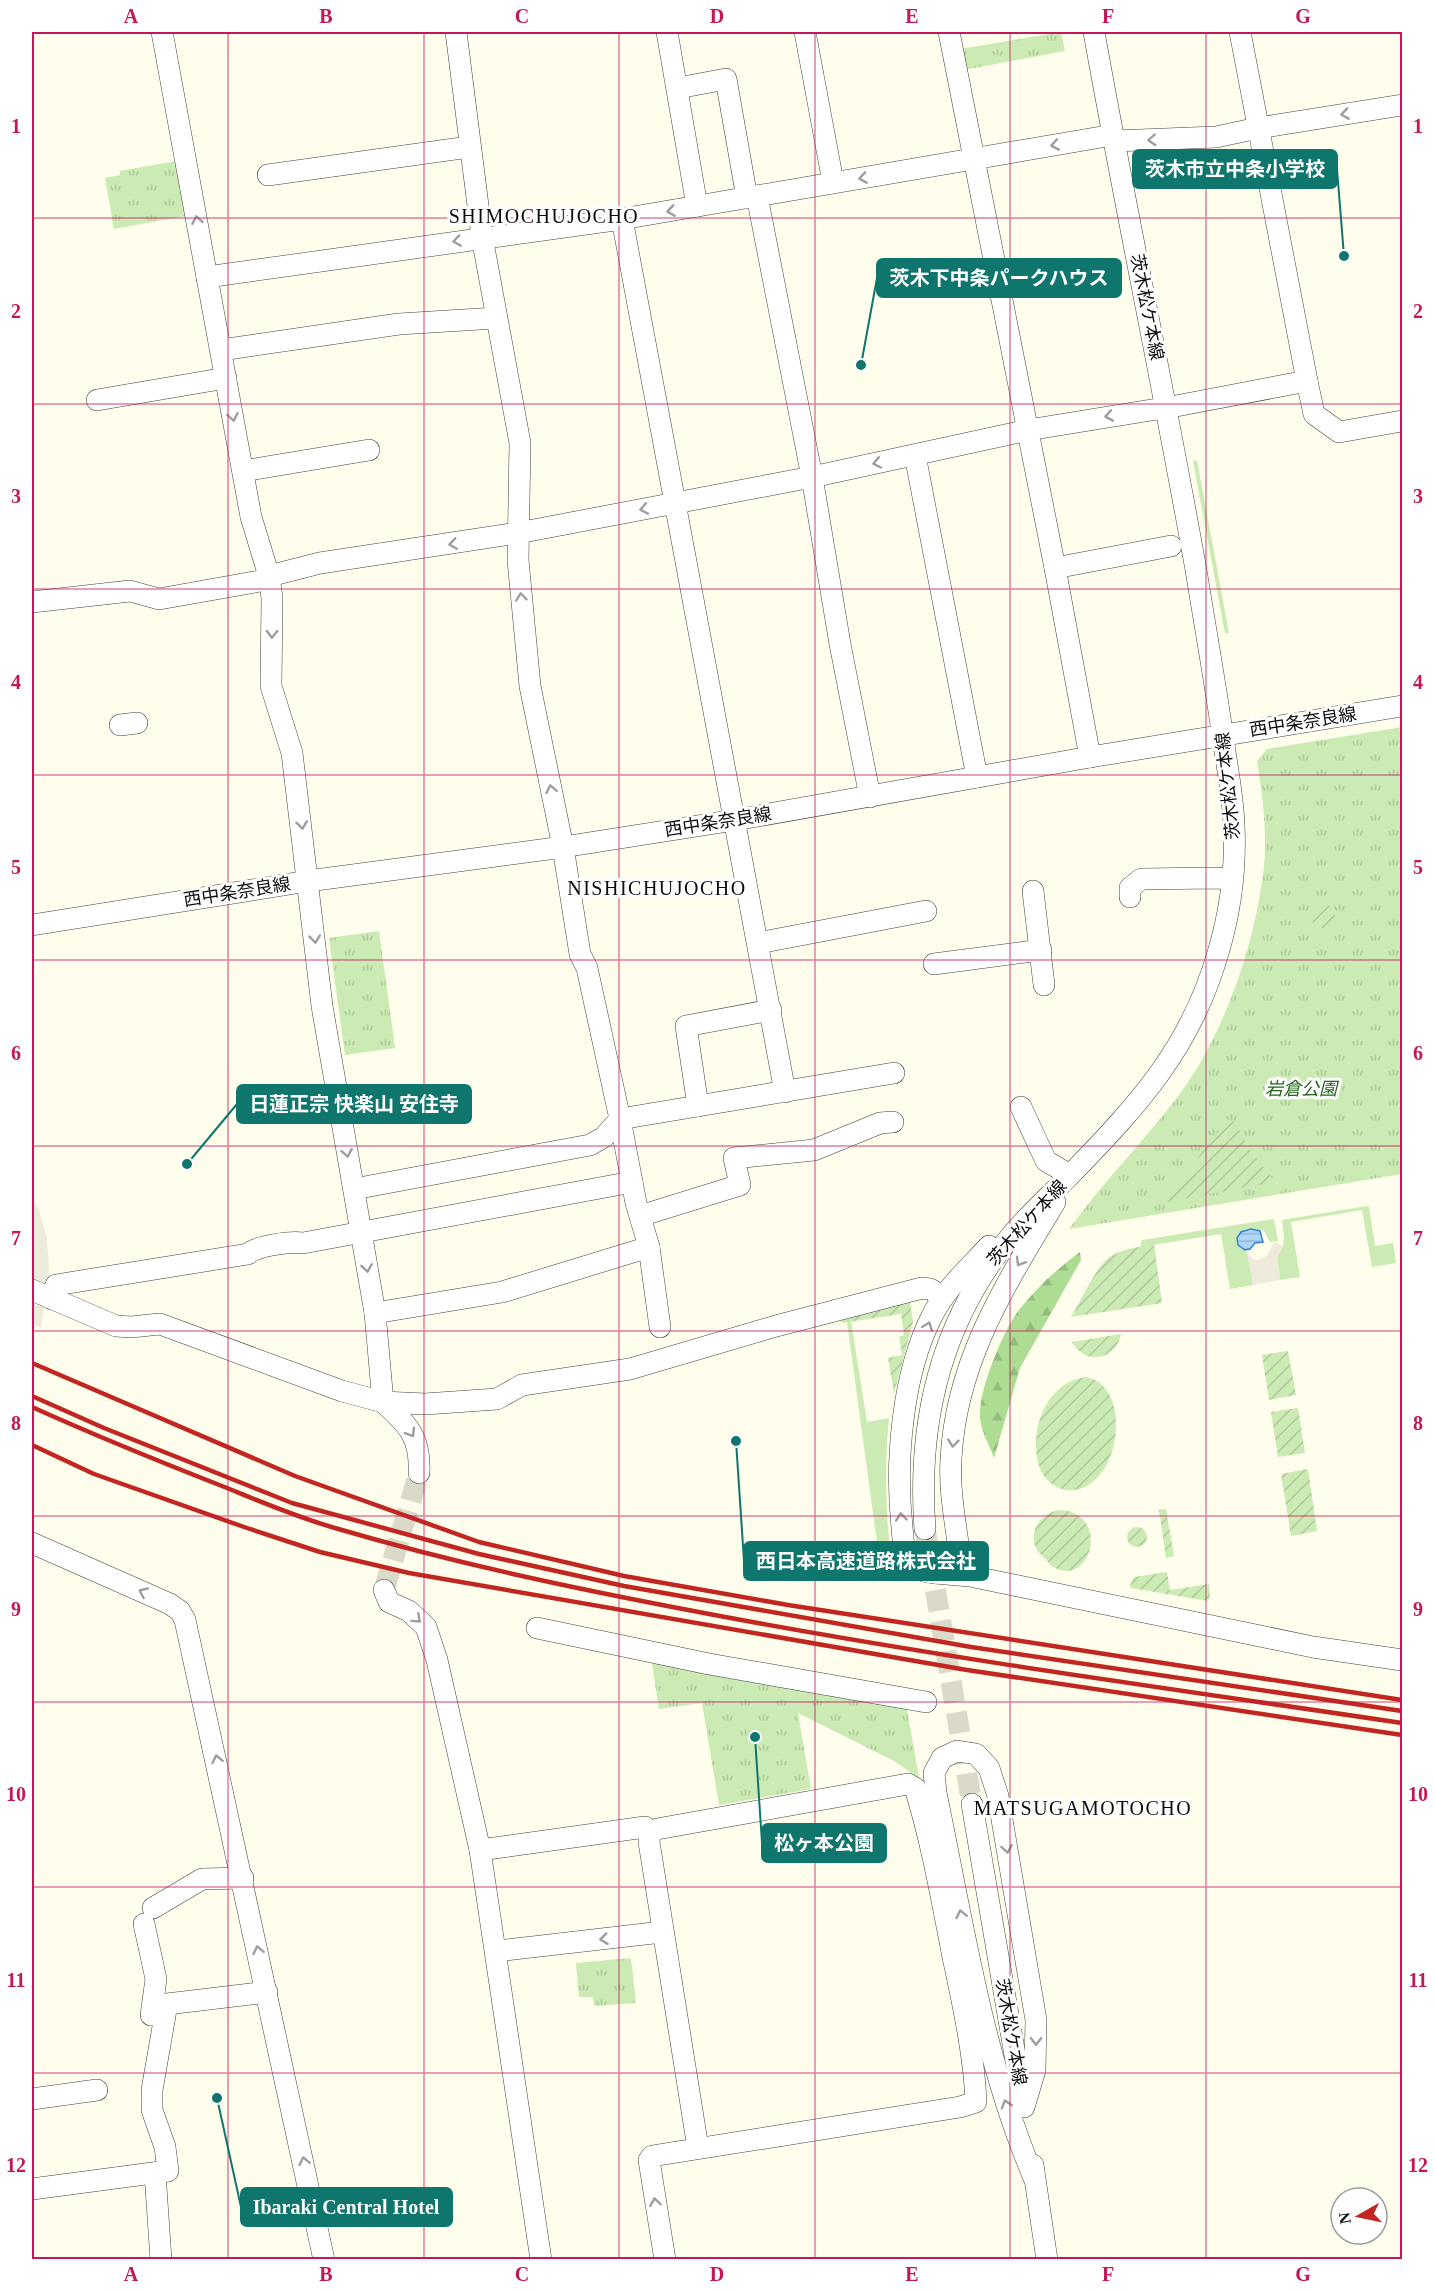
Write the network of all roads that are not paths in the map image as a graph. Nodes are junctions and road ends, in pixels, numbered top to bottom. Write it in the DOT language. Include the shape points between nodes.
graph roads {
  1 [pos="162,32"];
  2 [pos="456,32"];
  3 [pos="667,32"];
  4 [pos="805,32"];
  5 [pos="949,32"];
  6 [pos="1094,32"];
  7 [pos="1240,32"];
  8 [pos="678,88"];
  9 [pos="1402,105"];
  10 [pos="1258,128"];
  11 [pos="1113,138"];
  12 [pos="469,147"];
  13 [pos="974,159"];
  14 [pos="268,175"];
  15 [pos="833,182"];
  16 [pos="752,197"];
  17 [pos="697,206"];
  18 [pos="622,219"];
  19 [pos="482,237"];
  20 [pos="207,278"];
  21 [pos="496,318"];
  22 [pos="221,350"];
  23 [pos="226,378"];
  24 [pos="1308,381"];
  25 [pos="97,400"];
  26 [pos="1167,406"];
  27 [pos="1402,421"];
  28 [pos="1028,430"];
  29 [pos="369,450"];
  30 [pos="915,455"];
  31 [pos="243,471"];
  32 [pos="812,477"];
  33 [pos="675,504"];
  34 [pos="518,533"];
  35 [pos="1171,546"];
  36 [pos="1055,568"];
  37 [pos="268,576"];
  38 [pos="32,602"];
  39 [pos="1402,706"];
  40 [pos="1222,735"];
  41 [pos="1089,757"];
  42 [pos="977,777"];
  43 [pos="870,797"];
  44 [pos="735,820"];
  45 [pos="563,847"];
  46 [pos="1232,879"];
  47 [pos="308,881"];
  48 [pos="1033,891"];
  49 [pos="1130,897"];
  50 [pos="926,911"];
  51 [pos="32,925"];
  52 [pos="758,943"];
  53 [pos="1041,951"];
  54 [pos="934,964"];
  55 [pos="1044,985"];
  56 [pos="771,1010"];
  57 [pos="894,1074"];
  58 [pos="785,1092"];
  59 [pos="698,1106"];
  60 [pos="1021,1107"];
  61 [pos="620,1119"];
  62 [pos="893,1122"];
  63 [pos="1070,1175"];
  64 [pos="632,1182"];
  65 [pos="354,1189"];
  66 [pos="640,1216"];
  67 [pos="361,1231"];
  68 [pos="649,1247"];
  69 [pos="32,1290"];
  70 [pos="942,1296"];
  71 [pos="52,1299"];
  72 [pos="375,1313"];
  73 [pos="660,1327"];
  74 [pos="383,1402"];
  75 [pos="419,1473"];
  76 [pos="926,1529"];
  77 [pos="32,1543"];
  78 [pos="959,1550"];
  79 [pos="934,1573"];
  80 [pos="970,1576"];
  81 [pos="384,1590"];
  82 [pos="537,1628"];
  83 [pos="1402,1660"];
  84 [pos="926,1702"];
  85 [pos="972,1804"];
  86 [pos="650,1834"];
  87 [pos="480,1850"];
  88 [pos="243,1878"];
  89 [pos="663,1932"];
  90 [pos="497,1951"];
  91 [pos="267,1992"];
  92 [pos="157,2008"];
  93 [pos="97,2090"];
  94 [pos="32,2099"];
  95 [pos="1024,2107"];
  96 [pos="698,2148"];
  97 [pos="155,2173"];
  98 [pos="1034,2178"];
  99 [pos="32,2189"];
  100 [pos="161,2259"];
  101 [pos="324,2259"];
  102 [pos="541,2259"];
  103 [pos="664,2259"];
  104 [pos="1047,2259"];
  20 -- 1 [label="street, one-way"];
  2 -- 12 [label="street"];
  3 -- 8 [label="street"];
  4 -- 15 [label="street"];
  5 -- 13 [label="street"];
  6 -- 11 [label="street, 茨木松ケ本線"];
  7 -- 10 [label="street"];
  8 -- 16 [label="street" via="726,79"];
  8 -- 17 [label="street"];
  9 -- 10 [label="street, one-way"];
  10 -- 11 [label="street, one-way" via="1215,137"];
  10 -- 24 [label="street"];
  11 -- 13 [label="street, one-way"];
  11 -- 26 [label="street, 茨木松ケ本線"];
  12 -- 14 [label="street"];
  12 -- 19 [label="street"];
  13 -- 15 [label="street, one-way"];
  13 -- 28 [label="street"];
  15 -- 16 [label="street"];
  16 -- 17 [label="street"];
  16 -- 32 [label="street"];
  17 -- 18 [label="street, one-way"];
  18 -- 19 [label="street"];
  18 -- 33 [label="street"];
  19 -- 20 [label="street, one-way"];
  19 -- 21 [label="street"];
  20 -- 22 [label="street"];
  21 -- 22 [label="street" via="399,324"];
  21 -- 34 [label="street" via="520,443"];
  22 -- 23 [label="street"];
  23 -- 25 [label="street"];
  23 -- 31 [label="street, one-way"];
  24 -- 26 [label="street"];
  24 -- 27 [label="street" via="1314,414 1339,432"];
  26 -- 28 [label="street, one-way"];
  26 -- 40 [label="street, 茨木松ケ本線"];
  28 -- 30 [label="street"];
  28 -- 36 [label="street"];
  29 -- 31 [label="street"];
  30 -- 32 [label="street, one-way"];
  30 -- 42 [label="street"];
  31 -- 37 [label="street"];
  32 -- 33 [label="street"];
  32 -- 43 [label="street"];
  33 -- 34 [label="street, one-way"];
  33 -- 44 [label="street"];
  34 -- 37 [label="street, one-way" via="320,563"];
  45 -- 34 [label="street, one-way" via="530,686"];
  35 -- 36 [label="street"];
  36 -- 41 [label="street"];
  37 -- 38 [label="street" via="260,581 159,599 130,591"];
  37 -- 47 [label="street, one-way" via="272,598 271,686 292,753"];
  39 -- 40 [label="street, 西中条奈良線"];
  40 -- 41 [label="street, 西中条奈良線"];
  40 -- 46 [label="street, 茨木松ケ本線" via="1234,825"];
  41 -- 42 [label="street, 西中条奈良線"];
  42 -- 43 [label="street, 西中条奈良線"];
  43 -- 44 [label="street, 西中条奈良線"];
  44 -- 45 [label="street, 西中条奈良線"];
  44 -- 52 [label="street"];
  45 -- 47 [label="street, 西中条奈良線"];
  45 -- 61 [label="street" via="580,954 587,968"];
  46 -- 49 [label="street" via="1141,879 1130,888"];
  46 -- 63 [label="street, 茨木松ケ本線" via="1218,953 1186,1032 1152,1087"];
  47 -- 51 [label="street, 西中条奈良線"];
  47 -- 65 [label="street, one-way" via="321,1005"];
  48 -- 53 [label="street"];
  50 -- 52 [label="street"];
  52 -- 56 [label="street"];
  53 -- 54 [label="street"];
  53 -- 55 [label="street"];
  56 -- 58 [label="street"];
  56 -- 59 [label="street" via="686,1026"];
  57 -- 58 [label="street"];
  58 -- 59 [label="street"];
  59 -- 61 [label="street"];
  60 -- 63 [label="street" via="1046,1161"];
  61 -- 64 [label="street"];
  61 -- 65 [label="street" via="604,1137 590,1145"];
  62 -- 66 [label="street" via="880,1123 814,1150 734,1158 740,1185"];
  63 -- 70 [label="street" via="1036,1196"];
  63 -- 76 [label="street, 茨木松ケ本線" via="1015,1231 986,1270 970,1295 945,1352 926,1434"];
  63 -- 78 [label="street, one-way" via="996,1304 965,1376 951,1460"];
  64 -- 66 [label="street"];
  64 -- 67 [label="street"];
  65 -- 67 [label="street"];
  66 -- 68 [label="street"];
  67 -- 71 [label="street" via="56,1285"];
  67 -- 72 [label="street, one-way"];
  68 -- 72 [label="street" via="502,1292"];
  68 -- 73 [label="street"];
  69 -- 71 [label="street"];
  70 -- 74 [label="street" via="922,1288 630,1369 522,1385 497,1399 425,1404"];
  79 -- 70 [label="street, one-way" via="920,1570 906,1553 899,1505 900,1459 904,1405 930,1319"];
  71 -- 74 [label="street" via="116,1326 160,1324 342,1391"];
  72 -- 74 [label="street"];
  74 -- 75 [label="street, one-way" via="411,1429 418,1445"];
  88 -- 77 [label="street, one-way" via="180,1611"];
  78 -- 79 [label="street" via="950,1564"];
  78 -- 80 [label="street"];
  79 -- 80 [label="street"];
  80 -- 83 [label="street" via="1313,1647"];
  81 -- 87 [label="street, one-way" via="389,1602 409,1611 426,1627"];
  82 -- 84 [label="street" via="709,1664"];
  85 -- 95 [label="street, 茨木松ケ本線"];
  86 -- 87 [label="street" via="645,1827"];
  86 -- 89 [label="street"];
  86 -- 96 [label="street" via="657,1829 899,1784 915,1788 938,1879 973,2073 976,2102 960,2107"];
  87 -- 90 [label="street"];
  91 -- 88 [label="street, one-way"];
  88 -- 92 [label="street" via="202,1879 148,1916"];
  89 -- 90 [label="street, one-way"];
  89 -- 96 [label="street"];
  90 -- 102 [label="street"];
  91 -- 92 [label="street"];
  101 -- 91 [label="street, one-way"];
  92 -- 97 [label="street" via="152,2110 165,2147 168,2171"];
  93 -- 94 [label="street"];
  95 -- 98 [label="street, 茨木松ケ本線"];
  98 -- 95 [label="street, one-way" via="1016,2135 985,2028 936,1793 934,1773 942,1758 957,1751 976,1754 989,1768 998,1796 1036,2020 1035,2070"];
  103 -- 96 [label="street, one-way" via="649,2160 652,2156"];
  97 -- 99 [label="street"];
  97 -- 100 [label="street"];
  98 -- 104 [label="street, 茨木松ケ本線"];
}
